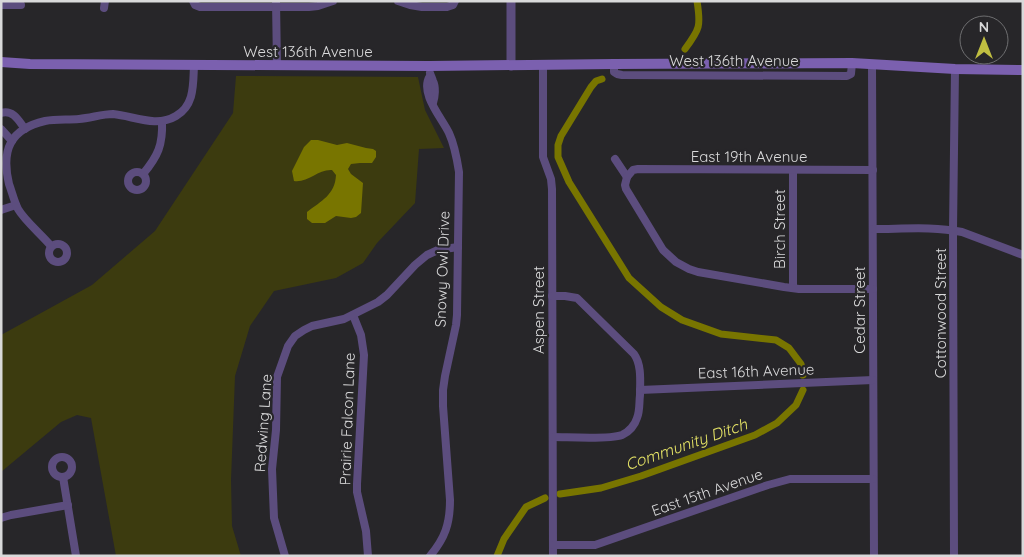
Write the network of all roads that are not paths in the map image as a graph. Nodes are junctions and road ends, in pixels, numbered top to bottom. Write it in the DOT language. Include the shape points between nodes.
graph roads {
  1 [pos="193,1"];
  2 [pos="333,1"];
  3 [pos="398,1"];
  4 [pos="511,1"];
  5 [pos="455,2"];
  6 [pos="1,4"];
  7 [pos="276,4"];
  8 [pos="21,5"];
  9 [pos="1,62"];
  10 [pos="872,64"];
  11 [pos="194,65"];
  12 [pos="543,65"];
  13 [pos="277,66"];
  14 [pos="511,66"];
  15 [pos="955,69"];
  16 [pos="1023,70"];
  17 [pos="430,71"];
  18 [pos="1,112"];
  19 [pos="162,121"];
  20 [pos="1,129"];
  21 [pos="24,129"];
  22 [pos="12,141"];
  23 [pos="615,159"];
  24 [pos="793,170"];
  25 [pos="873,170"];
  26 [pos="143,174"];
  27 [pos="627,177"];
  28 [pos="16,205"];
  29 [pos="1,210"];
  30 [pos="873,229"];
  31 [pos="953,230"];
  32 [pos="51,246"];
  33 [pos="458,248"];
  34 [pos="1023,255"];
  35 [pos="793,288"];
  36 [pos="873,289"];
  37 [pos="552,296"];
  38 [pos="353,315"];
  39 [pos="873,380"];
  40 [pos="640,390"];
  41 [pos="553,437"];
  42 [pos="63,477"];
  43 [pos="873,479"];
  44 [pos="68,505"];
  45 [pos="1,518"];
  46 [pos="553,545"];
  47 [pos="76,556"];
  48 [pos="285,556"];
  49 [pos="368,556"];
  50 [pos="430,556"];
  51 [pos="553,556"];
  52 [pos="874,556"];
  53 [pos="954,556"];
  1 -- 7 [label="street" via="200,7"];
  2 -- 7 [label="street" via="309,7"];
  3 -- 5 [label="street" via="410,5 447,7"];
  4 -- 14 [label="street"];
  6 -- 8 [label="street"];
  7 -- 13 [label="street"];
  9 -- 11 [label="main road, West 136th Avenue"];
  10 -- 12 [label="main road, West 136th Avenue"];
  10 -- 15 [label="main road, West 136th Avenue"];
  10 -- 25 [label="street, Cedar Street"];
  11 -- 13 [label="main road, West 136th Avenue"];
  11 -- 19 [label="street" via="192,97 188,105 177,115"];
  12 -- 14 [label="main road, West 136th Avenue"];
  12 -- 37 [label="street, Aspen Street" via="543,157 552,189"];
  13 -- 17 [label="main road, West 136th Avenue"];
  14 -- 17 [label="main road, West 136th Avenue"];
  15 -- 16 [label="main road, West 136th Avenue"];
  15 -- 31 [label="street, Cottonwood Street"];
  17 -- 33 [label="street, Snowy Owl Drive" via="426,82 427,95 451,133 457,158"];
  18 -- 21 [label="street" via="12,113"];
  19 -- 21 [label="street" via="105,115 47,121"];
  19 -- 26 [label="street" via="159,151"];
  20 -- 22 [label="street"];
  21 -- 22 [label="street"];
  22 -- 28 [label="street" via="6,167"];
  23 -- 27 [label="street"];
  24 -- 25 [label="street, East 19th Avenue"];
  24 -- 27 [label="street, East 19th Avenue" via="638,169"];
  24 -- 35 [label="street, Birch Street"];
  25 -- 30 [label="street, Cedar Street"];
  27 -- 35 [label="street" via="626,188 664,250 676,262 698,272"];
  28 -- 29 [label="street"];
  28 -- 32 [label="street"];
  30 -- 31 [label="street"];
  30 -- 36 [label="street, Cedar Street"];
  31 -- 34 [label="street"];
  31 -- 53 [label="street, Cottonwood Street"];
  33 -- 38 [label="street, Redwing Lane" via="427,255 387,295"];
  33 -- 50 [label="street, Snowy Owl Drive" via="456,325 442,397 450,516 444,534"];
  35 -- 36 [label="street"];
  36 -- 39 [label="street, Cedar Street"];
  37 -- 40 [label="street" via="577,298 634,354 639,367"];
  37 -- 41 [label="street, Aspen Street"];
  38 -- 48 [label="street, Redwing Lane" via="312,326 298,334 288,346 279,372 272,469 274,518"];
  38 -- 49 [label="street, Prairie Falcon Lane" via="364,346 357,492"];
  39 -- 40 [label="street, East 16th Avenue"];
  39 -- 43 [label="street, Cedar Street"];
  40 -- 41 [label="street" via="637,419 627,432 615,437"];
  41 -- 46 [label="street, Aspen Street"];
  42 -- 44 [label="street"];
  43 -- 46 [label="street, East 15th Avenue" via="790,479 598,544"];
  43 -- 52 [label="street, Cedar Street"];
  44 -- 45 [label="street"];
  44 -- 47 [label="street"];
  46 -- 51 [label="street, Aspen Street"];
}
